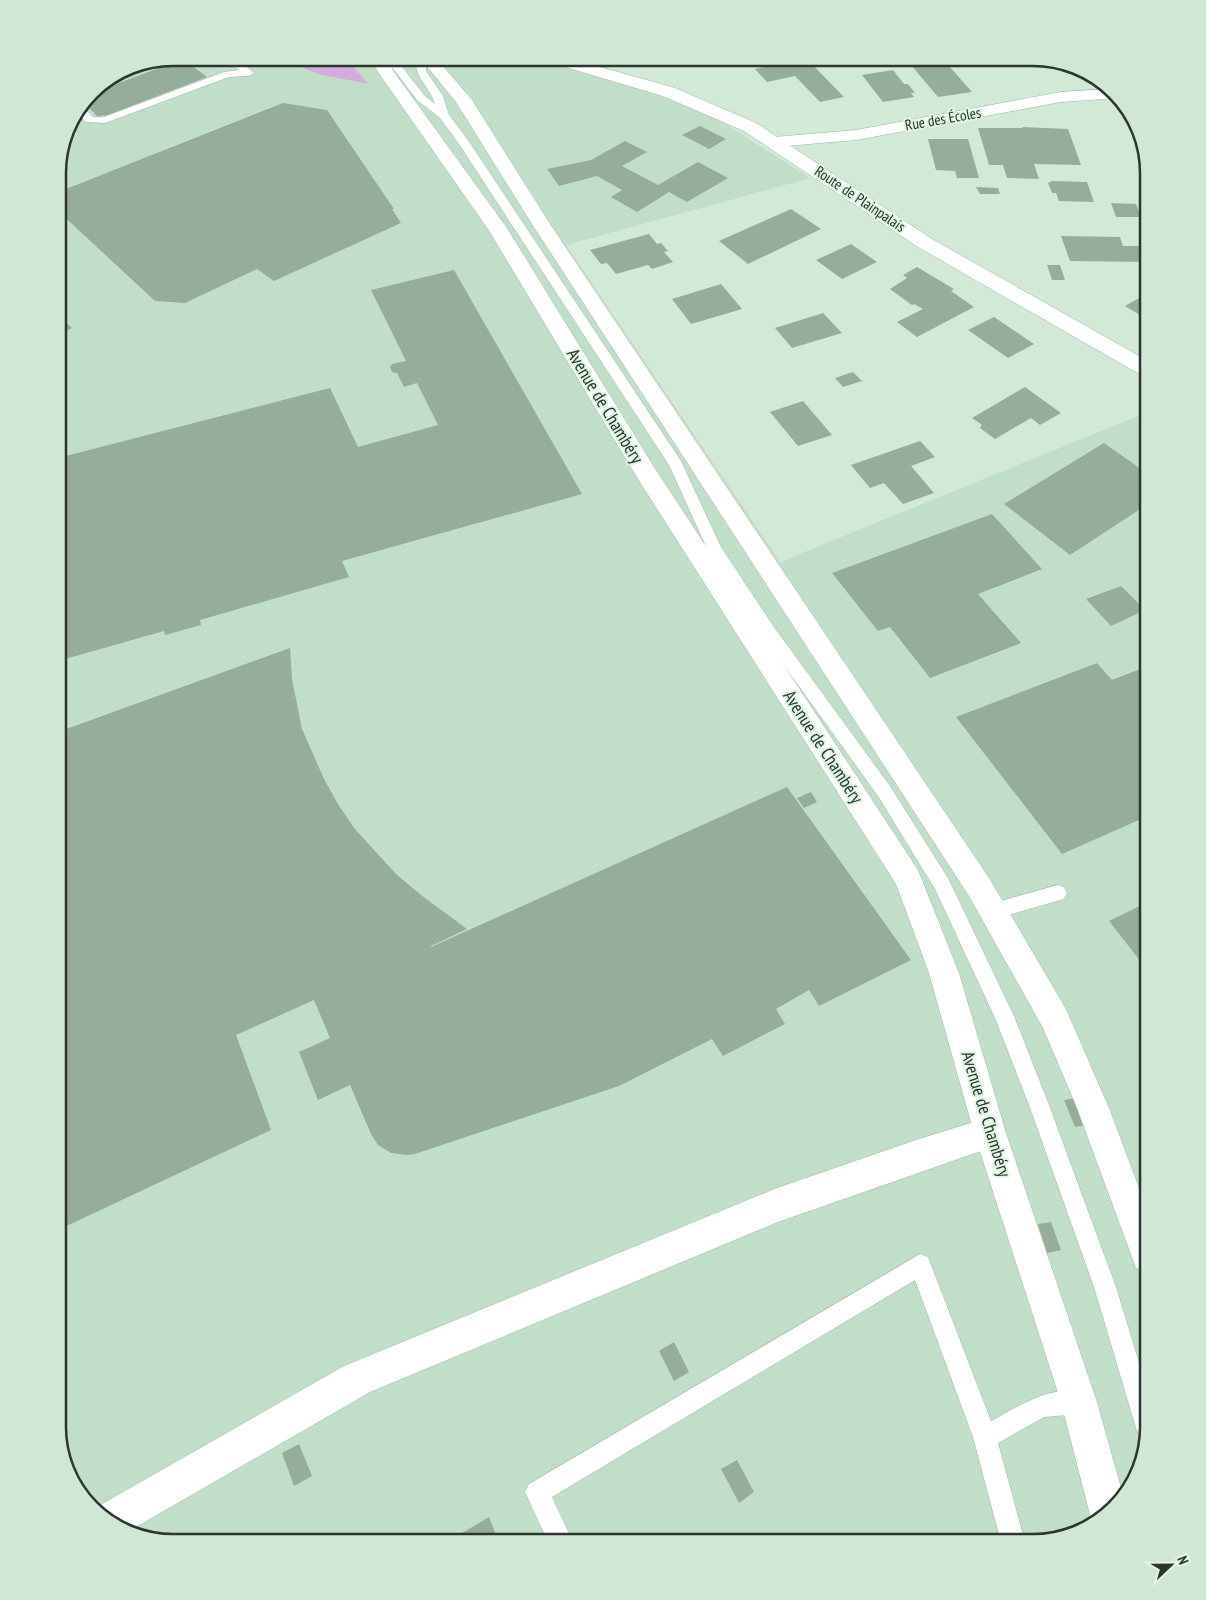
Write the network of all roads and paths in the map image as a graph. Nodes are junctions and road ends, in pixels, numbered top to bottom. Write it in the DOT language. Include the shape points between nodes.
graph roads {
  1 [pos="241,66"];
  2 [pos="383,66"];
  3 [pos="395,66"];
  4 [pos="421,66"];
  5 [pos="435,66"];
  6 [pos="580,66"];
  7 [pos="1104,94"];
  8 [pos="84,114"];
  9 [pos="444,116"];
  10 [pos="774,142"];
  11 [pos="1140,365"];
  12 [pos="1058,893"];
  13 [pos="994,911"];
  14 [pos="990,1133"];
  15 [pos="1140,1234"];
  16 [pos="1079,1402"];
  17 [pos="1140,1402"];
  18 [pos="985,1437"];
  19 [pos="1106,1504"];
  20 [pos="116,1517"];
  21 [pos="557,1534"];
  22 [pos="1011,1534"];
  1 -- 8 [label="lane" via="250,73 228,74 105,120 90,120"];
  2 -- 14 [label="main road, Avenue de Chambéry" via="497,228 646,473 908,879 944,973"];
  3 -- 9 [label="lane" via="421,98"];
  4 -- 9 [label="lane" via="438,96"];
  5 -- 13 [label="main road" via="463,100 541,224"];
  6 -- 10 [label="main road, Route de Plainpalais" via="696,103 750,127"];
  7 -- 10 [label="main road, Rue des Écoles" via="1061,97 856,135"];
  9 -- 17 [label="lane" via="676,464 714,549 768,631 884,791 942,884 1004,1016 1039,1104 1105,1287"];
  10 -- 11 [label="main road, Route de Plainpalais" via="925,243"];
  12 -- 13 [label="lane"];
  13 -- 15 [label="main road" via="1055,1019 1093,1108"];
  14 -- 16 [label="main road, Avenue de Chambéry"];
  14 -- 20 [label="main road" via="777,1205 357,1379"];
  16 -- 18 [label="lane" via="1042,1406"];
  16 -- 19 [label="main road, Avenue de Chambéry"];
  18 -- 21 [label="lane" via="920,1265 537,1492"];
  18 -- 22 [label="lane"];
}
